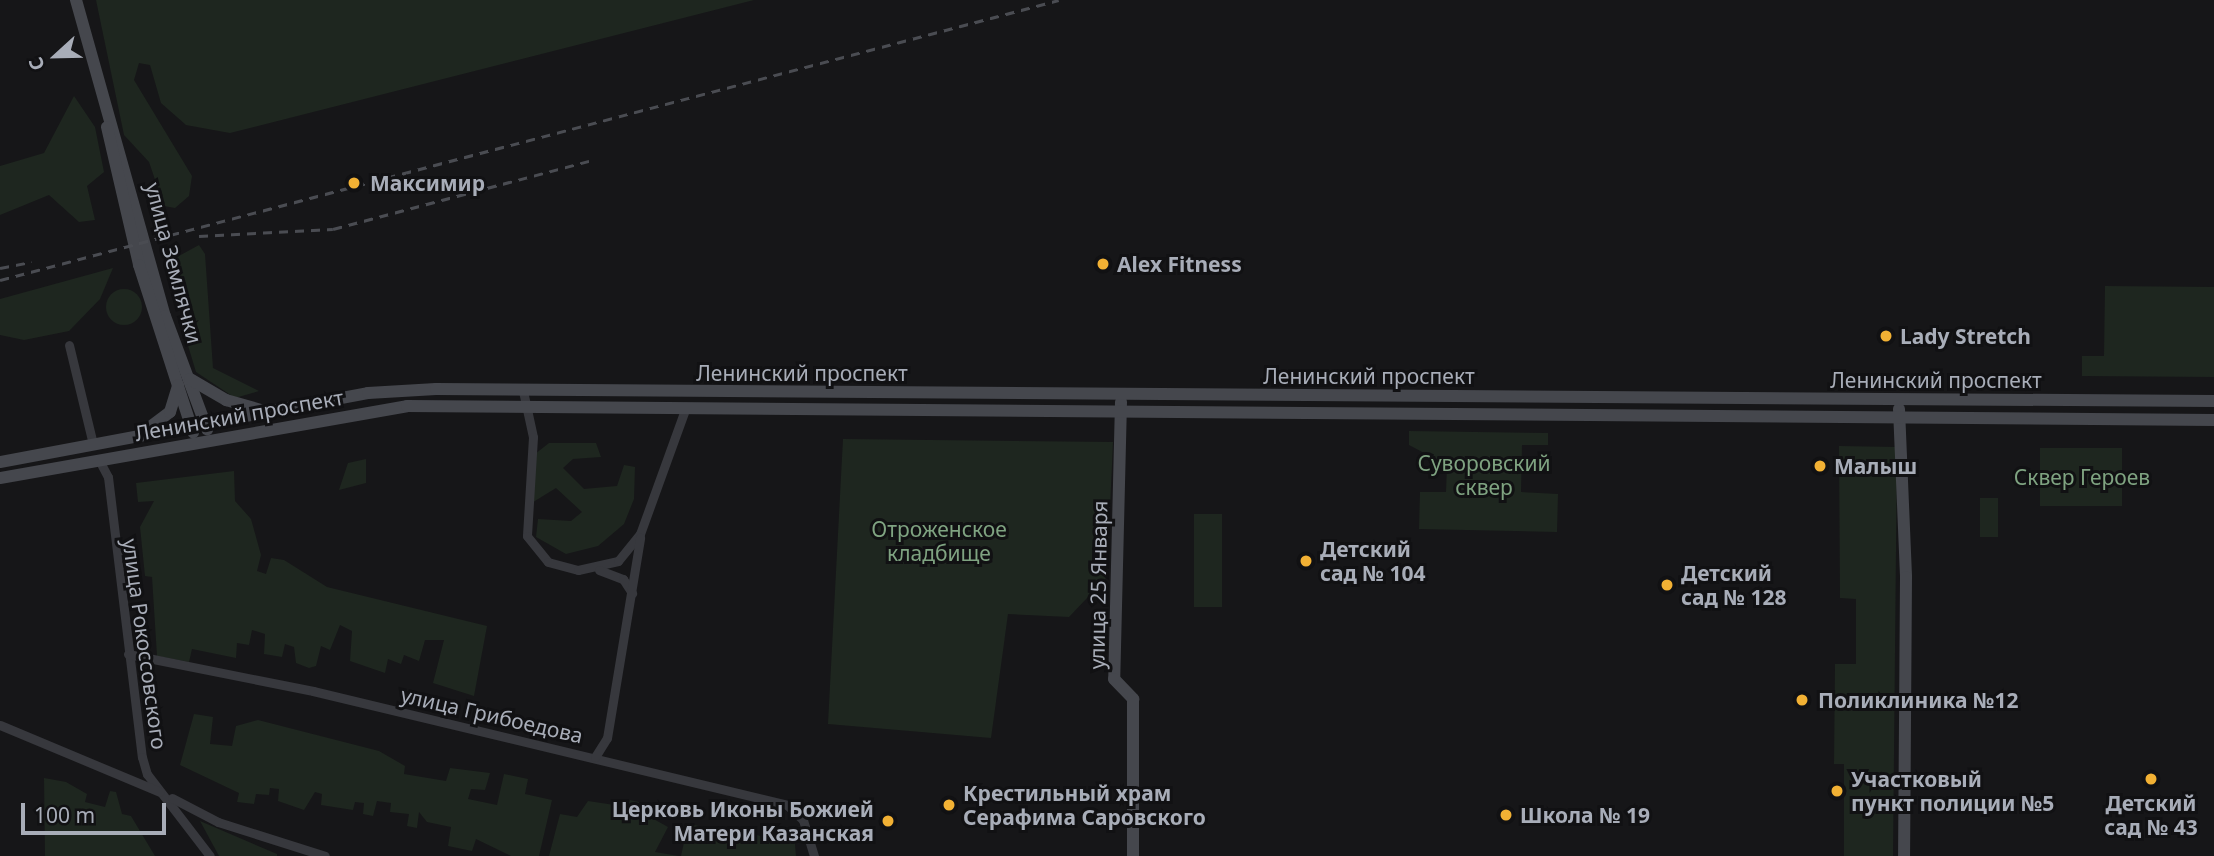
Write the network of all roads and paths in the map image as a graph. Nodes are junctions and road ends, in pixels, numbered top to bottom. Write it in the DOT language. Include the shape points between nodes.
graph roads {
  1 [pos="76,0"];
  2 [pos="69,345"];
  3 [pos="183,382"];
  4 [pos="523,391"];
  5 [pos="719,392"];
  6 [pos="1122,393"];
  7 [pos="1896,398"];
  8 [pos="2214,401"];
  9 [pos="528,409"];
  10 [pos="1121,409"];
  11 [pos="273,410"];
  12 [pos="685,410"];
  13 [pos="1901,416"];
  14 [pos="2214,419"];
  15 [pos="206,422"];
  16 [pos="192,425"];
  17 [pos="134,436"];
  18 [pos="210,440"];
  19 [pos="195,442"];
  20 [pos="93,444"];
  21 [pos="99,460"];
  22 [pos="0,462"];
  23 [pos="0,478"];
  24 [pos="640,534"];
  25 [pos="596,569"];
  26 [pos="632,594"];
  27 [pos="128,654"];
  28 [pos="0,725"];
  29 [pos="595,757"];
  30 [pos="161,792"];
  31 [pos="210,856"];
  32 [pos="325,856"];
  33 [pos="814,856"];
  34 [pos="1133,856"];
  35 [pos="1904,856"];
  1 -- 3 [label="main road, улица Землячки" via="102,96 118,185"];
  2 -- 20 [label="street"];
  3 -- 11 [label="main road" via="226,400"];
  3 -- 15 [label="main road, улица Землячки"];
  3 -- 16 [label="main road, улица Землячки"];
  3 -- 17 [label="main road" via="170,412"];
  4 -- 5 [label="main road, Ленинский проспект"];
  4 -- 9 [label="street"];
  4 -- 11 [label="main road, Ленинский проспект" via="391,391"];
  5 -- 6 [label="main road, Ленинский проспект"];
  5 -- 12 [label="main road" via="686,398"];
  6 -- 7 [label="main road, Ленинский проспект"];
  6 -- 10 [label="main road, улица 25 Января"];
  7 -- 8 [label="main road, Ленинский проспект"];
  7 -- 13 [label="main road"];
  9 -- 12 [label="main road, Ленинский проспект"];
  9 -- 18 [label="main road, Ленинский проспект" via="407,406"];
  9 -- 25 [label="street" via="528,542 548,562"];
  10 -- 12 [label="main road, Ленинский проспект"];
  10 -- 13 [label="main road, Ленинский проспект"];
  10 -- 34 [label="main road, улица 25 Января" via="1114,678 1133,699"];
  11 -- 15 [label="main road, Ленинский проспект"];
  12 -- 24 [label="street"];
  13 -- 14 [label="main road, Ленинский проспект"];
  13 -- 35 [label="main road"];
  15 -- 16 [label="main road, Ленинский проспект"];
  15 -- 18 [label="main road, улица Землячки"];
  16 -- 17 [label="main road, Ленинский проспект"];
  16 -- 19 [label="main road, улица Землячки"];
  17 -- 20 [label="main road, Ленинский проспект"];
  18 -- 19 [label="main road, Ленинский проспект"];
  19 -- 21 [label="main road, Ленинский проспект"];
  20 -- 22 [label="main road, Ленинский проспект"];
  21 -- 23 [label="main road, Ленинский проспект"];
  21 -- 27 [label="street, улица Рокоссовского" via="108,477"];
  24 -- 25 [label="street" via="618,561"];
  24 -- 26 [label="street"];
  25 -- 26 [label="street" via="623,579"];
  26 -- 29 [label="street" via="607,738"];
  27 -- 29 [label="street, улица Грибоедова"];
  27 -- 30 [label="street, улица Рокоссовского" via="142,757"];
  28 -- 30 [label="street"];
  29 -- 33 [label="street, улица Грибоедова" via="787,805 803,820"];
  30 -- 31 [label="street, улица Рокоссовского"];
  30 -- 32 [label="street" via="218,822"];
}
